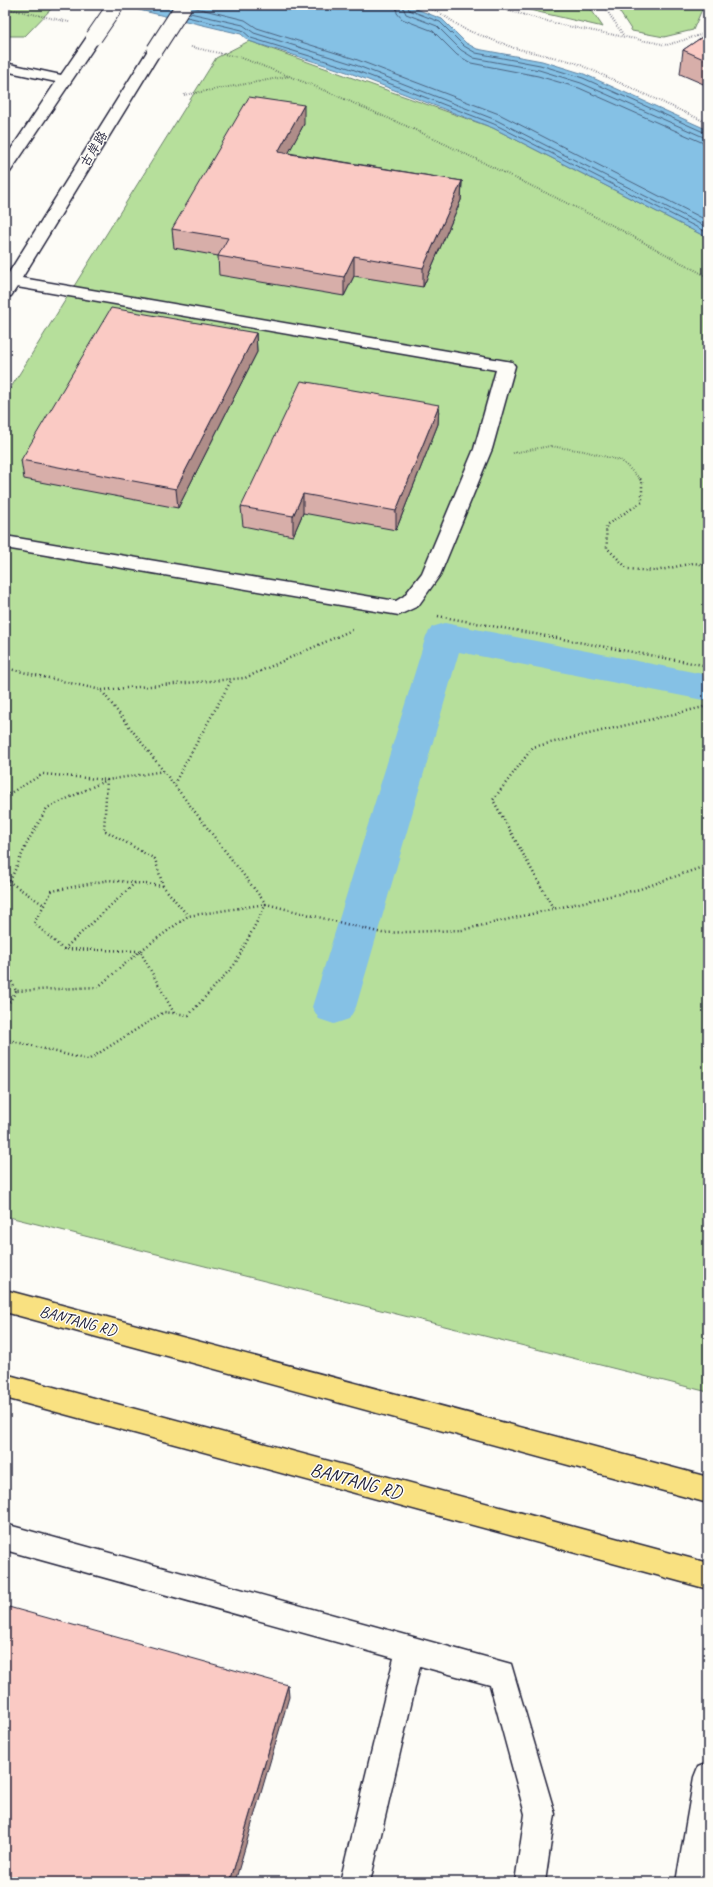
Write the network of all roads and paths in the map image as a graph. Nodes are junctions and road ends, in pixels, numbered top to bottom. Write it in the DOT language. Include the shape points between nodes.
graph roads {
  1 [pos="116,5"];
  2 [pos="184,5"];
  3 [pos="420,5"];
  4 [pos="487,5"];
  5 [pos="603,5"];
  6 [pos="5,8"];
  7 [pos="71,22"];
  8 [pos="708,23"];
  9 [pos="624,36"];
  10 [pos="188,46"];
  11 [pos="5,67"];
  12 [pos="290,76"];
  13 [pos="65,80"];
  14 [pos="184,95"];
  15 [pos="708,123"];
  16 [pos="5,169"];
  17 [pos="708,277"];
  18 [pos="8,287"];
  19 [pos="483,449"];
  20 [pos="5,542"];
  21 [pos="708,565"];
  22 [pos="399,608"];
  23 [pos="708,666"];
  24 [pos="5,668"];
  25 [pos="232,680"];
  26 [pos="102,690"];
  27 [pos="708,706"];
  28 [pos="164,771"];
  29 [pos="107,780"];
  30 [pos="174,784"];
  31 [pos="5,796"];
  32 [pos="708,865"];
  33 [pos="5,879"];
  34 [pos="9,882"];
  35 [pos="135,883"];
  36 [pos="162,886"];
  37 [pos="5,892"];
  38 [pos="266,904"];
  39 [pos="44,905"];
  40 [pos="553,908"];
  41 [pos="188,916"];
  42 [pos="63,949"];
  43 [pos="140,951"];
  44 [pos="5,967"];
  45 [pos="16,990"];
  46 [pos="5,1009"];
  47 [pos="174,1013"];
  48 [pos="5,1039"];
  49 [pos="5,1301"];
  50 [pos="5,1386"];
  51 [pos="708,1490"];
  52 [pos="5,1537"];
  53 [pos="708,1576"];
  54 [pos="410,1649"];
  55 [pos="708,1776"];
  56 [pos="355,1882"];
  57 [pos="530,1882"];
  58 [pos="691,1882"];
  1 -- 13 [label="street, bridge"];
  2 -- 18 [label="street, 古岸路, bridge"];
  3 -- 15 [label="path" via="437,11 464,29 514,48 574,62"];
  4 -- 9 [label="path" via="562,25"];
  5 -- 9 [label="path"];
  6 -- 7 [label="path"];
  8 -- 9 [label="path" via="707,33 667,45"];
  10 -- 12 [label="path" via="242,58"];
  11 -- 13 [label="street"];
  12 -- 14 [label="path"];
  12 -- 17 [label="path" via="420,132 606,222"];
  13 -- 16 [label="street"];
  18 -- 19 [label="street" via="506,366"];
  19 -- 21 [label="path" via="513,453 550,446 584,451 622,461 642,481 642,502 606,525 607,548 628,569 656,571 693,563"];
  19 -- 22 [label="street" via="430,575 411,601"];
  20 -- 22 [label="street"];
  22 -- 23 [label="path"];
  22 -- 25 [label="path" via="245,678"];
  24 -- 26 [label="path"];
  25 -- 26 [label="path"];
  25 -- 30 [label="path"];
  26 -- 28 [label="path"];
  27 -- 40 [label="path" via="533,747 493,800"];
  28 -- 29 [label="path"];
  28 -- 30 [label="path"];
  29 -- 31 [label="path" via="43,774"];
  29 -- 34 [label="path" via="47,808"];
  29 -- 36 [label="path" via="104,830 155,859"];
  30 -- 38 [label="path"];
  32 -- 40 [label="path" via="640,889"];
  33 -- 34 [label="path"];
  34 -- 37 [label="path"];
  34 -- 39 [label="path"];
  35 -- 36 [label="path"];
  35 -- 39 [label="path" via="109,880 52,891"];
  35 -- 42 [label="path"];
  36 -- 41 [label="path"];
  38 -- 40 [label="path" via="382,933 462,930"];
  38 -- 41 [label="path"];
  38 -- 47 [label="path" via="235,964 190,1015"];
  39 -- 42 [label="path" via="34,923"];
  41 -- 43 [label="path"];
  42 -- 43 [label="path"];
  43 -- 45 [label="path" via="98,987"];
  43 -- 47 [label="path"];
  44 -- 45 [label="path"];
  45 -- 46 [label="path"];
  47 -- 48 [label="path" via="164,1012 88,1060"];
  49 -- 51 [label="main road, BANTANG RD"];
  50 -- 53 [label="main road, BANTANG RD"];
  52 -- 54 [label="street"];
  54 -- 56 [label="street"];
  54 -- 57 [label="street" via="501,1674 540,1814"];
  55 -- 58 [label="street"];
}
